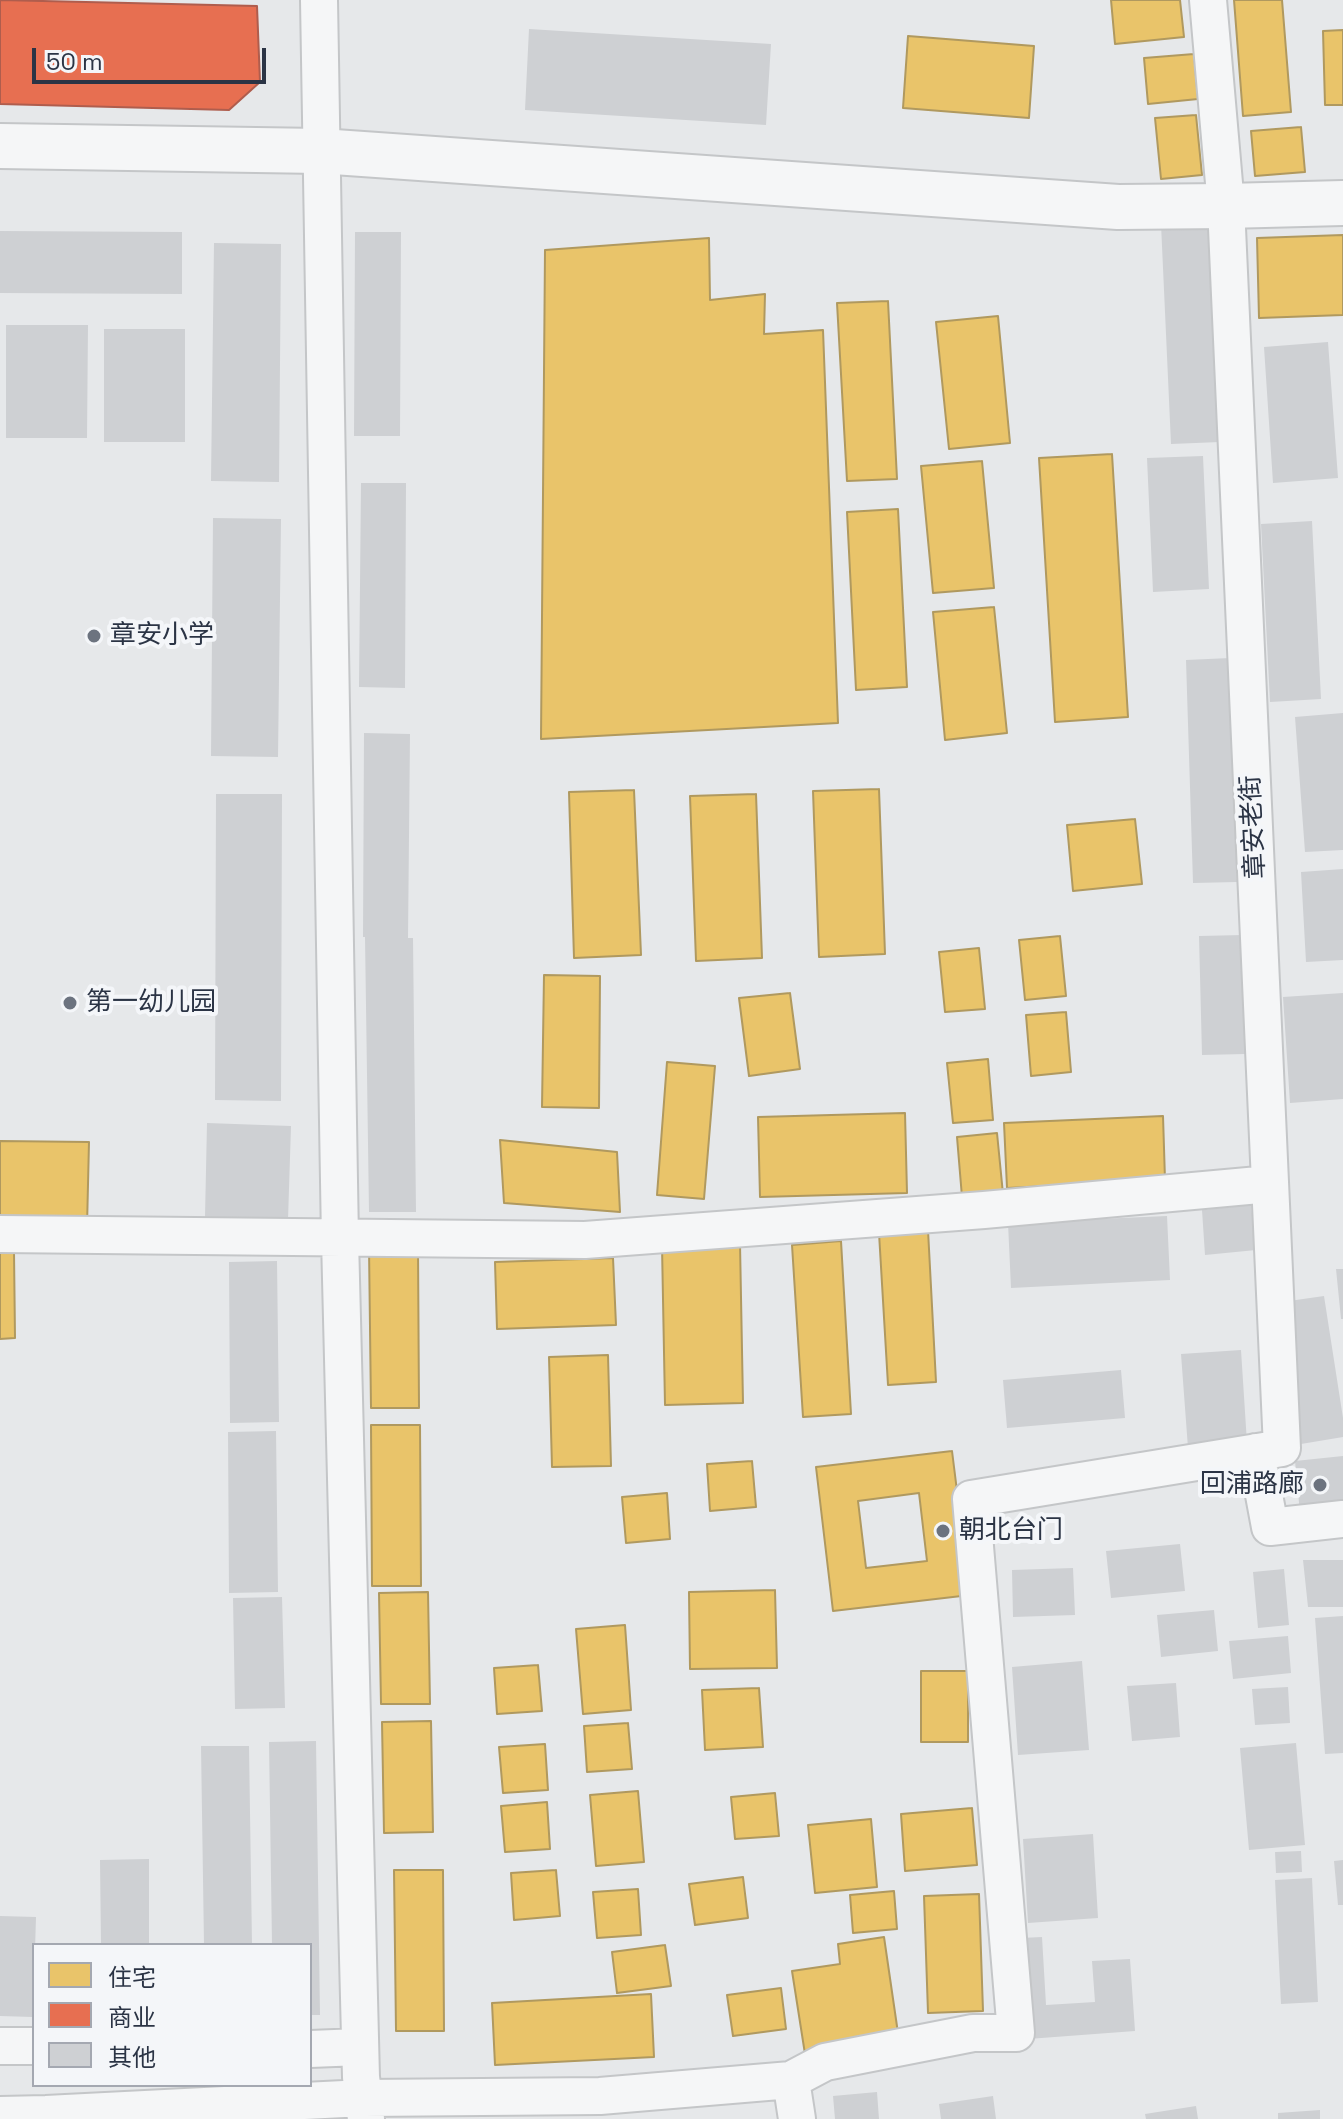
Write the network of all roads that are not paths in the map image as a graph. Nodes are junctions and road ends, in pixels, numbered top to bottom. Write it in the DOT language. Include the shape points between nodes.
graph roads {
  1 [pos="319,0"];
  2 [pos="1208,0"];
  3 [pos="0,146"];
  4 [pos="320,151"];
  5 [pos="1343,203"];
  6 [pos="1226,206"];
  7 [pos="1270,1184"];
  8 [pos="0,1234"];
  9 [pos="340,1239"];
  10 [pos="1269,1450"];
  11 [pos="1343,1519"];
  12 [pos="0,2046"];
  13 [pos="32,2046"];
  14 [pos="360,2047"];
  15 [pos="312,2049"];
  16 [pos="791,2080"];
  17 [pos="600,2107"];
  18 [pos="365,2108"];
  19 [pos="0,2115"];
  20 [pos="797,2119"];
  1 -- 4 [label="street"];
  2 -- 6 [label="street, 章安老街"];
  3 -- 4 [label="street"];
  4 -- 6 [label="street" via="1118,207"];
  4 -- 9 [label="street"];
  5 -- 6 [label="street"];
  6 -- 7 [label="street, 章安老街"];
  7 -- 9 [label="street" via="585,1240"];
  7 -- 10 [label="street, 章安老街"];
  8 -- 9 [label="street"];
  9 -- 14 [label="street"];
  10 -- 11 [label="street, 章安老街" via="1270,1527"];
  10 -- 16 [label="street" via="971,1499 1016,2033 973,2033 825,2062"];
  12 -- 13 [label="street"];
  14 -- 15 [label="street"];
  14 -- 18 [label="street"];
  16 -- 17 [label="street"];
  16 -- 20 [label="street"];
  17 -- 18 [label="street"];
  18 -- 19 [label="street"];
}
